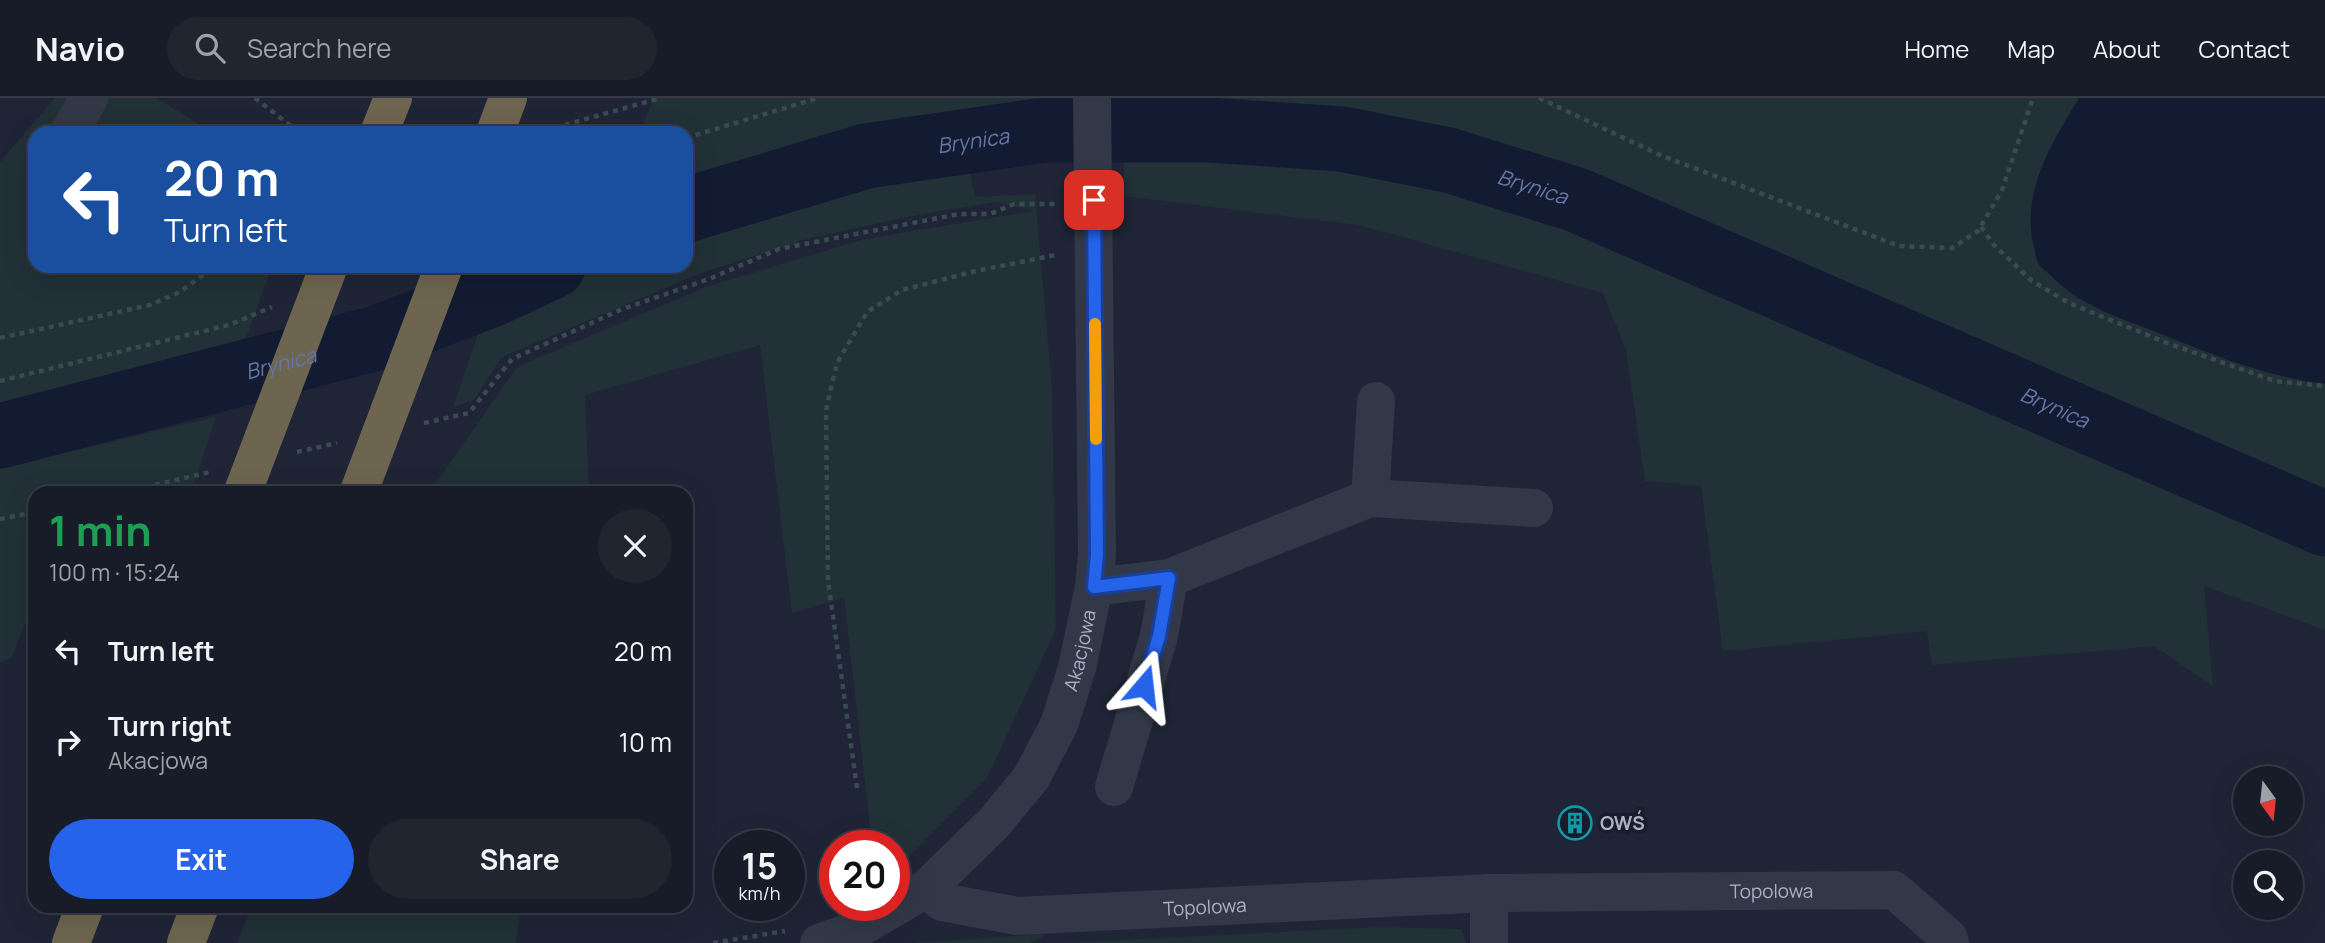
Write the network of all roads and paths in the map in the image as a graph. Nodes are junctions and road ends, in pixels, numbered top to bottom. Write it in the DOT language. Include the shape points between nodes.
graph roads {
  1 [pos="89,98"];
  2 [pos="255,98"];
  3 [pos="393,98"];
  4 [pos="508,98"];
  5 [pos="661,98"];
  6 [pos="818,98"];
  7 [pos="1092,98"];
  8 [pos="1539,98"];
  9 [pos="2033,98"];
  10 [pos="73,126"];
  11 [pos="291,126"];
  12 [pos="382,126"];
  13 [pos="498,126"];
  14 [pos="561,126"];
  15 [pos="693,136"];
  16 [pos="1094,200"];
  17 [pos="1980,227"];
  18 [pos="1095,247"];
  19 [pos="206,273"];
  20 [pos="326,273"];
  21 [pos="441,273"];
  22 [pos="280,304"];
  23 [pos="0,338"];
  24 [pos="0,381"];
  25 [pos="2325,386"];
  26 [pos="1376,401"];
  27 [pos="414,425"];
  28 [pos="346,441"];
  29 [pos="292,453"];
  30 [pos="211,472"];
  31 [pos="151,486"];
  32 [pos="245,486"];
  33 [pos="361,486"];
  34 [pos="1370,498"];
  35 [pos="1534,508"];
  36 [pos="28,513"];
  37 [pos="0,519"];
  38 [pos="1169,578"];
  39 [pos="1094,587"];
  40 [pos="1114,787"];
  41 [pos="857,788"];
  42 [pos="926,889"];
  43 [pos="1489,893"];
  44 [pos="82,913"];
  45 [pos="197,913"];
  46 [pos="71,943"];
  47 [pos="186,943"];
  48 [pos="819,943"];
  49 [pos="1489,943"];
  50 [pos="1950,943"];
  1 -- 10 [label="street"];
  2 -- 11 [label="path"];
  3 -- 12 [label="highway"];
  4 -- 13 [label="highway"];
  5 -- 14 [label="path"];
  6 -- 15 [label="path"];
  7 -- 16 [label="street, Akacjowa"];
  8 -- 17 [label="path" via="1660,155 1899,246 1952,248"];
  9 -- 17 [label="path" via="2002,190"];
  16 -- 18 [label="street, Akacjowa"];
  16 -- 27 [label="path" via="1014,204 990,214 959,214 779,249 620,310 512,359 469,413"];
  17 -- 25 [label="path" via="2032,281 2069,303 2275,381"];
  18 -- 39 [label="street, Akacjowa"];
  18 -- 41 [label="path" via="902,290 867,312 837,363 825,410 828,580"];
  19 -- 23 [label="path" via="150,306"];
  20 -- 32 [label="highway"];
  21 -- 33 [label="highway"];
  22 -- 24 [label="path" via="229,325"];
  26 -- 34 [label="street"];
  28 -- 29 [label="path"];
  30 -- 31 [label="path"];
  34 -- 35 [label="street"];
  34 -- 38 [label="street"];
  36 -- 37 [label="path"];
  38 -- 39 [label="street"];
  38 -- 40 [label="street" via="1159,636"];
  39 -- 42 [label="street, Akacjowa" via="1077,668 1062,713 1031,778 993,824"];
  42 -- 43 [label="street, Topolowa" via="942,902 1017,916"];
  42 -- 48 [label="street, Akacjowa" via="856,930"];
  43 -- 49 [label="street"];
  43 -- 50 [label="street, Topolowa" via="1894,890"];
  44 -- 46 [label="highway"];
  45 -- 47 [label="highway"];
}
